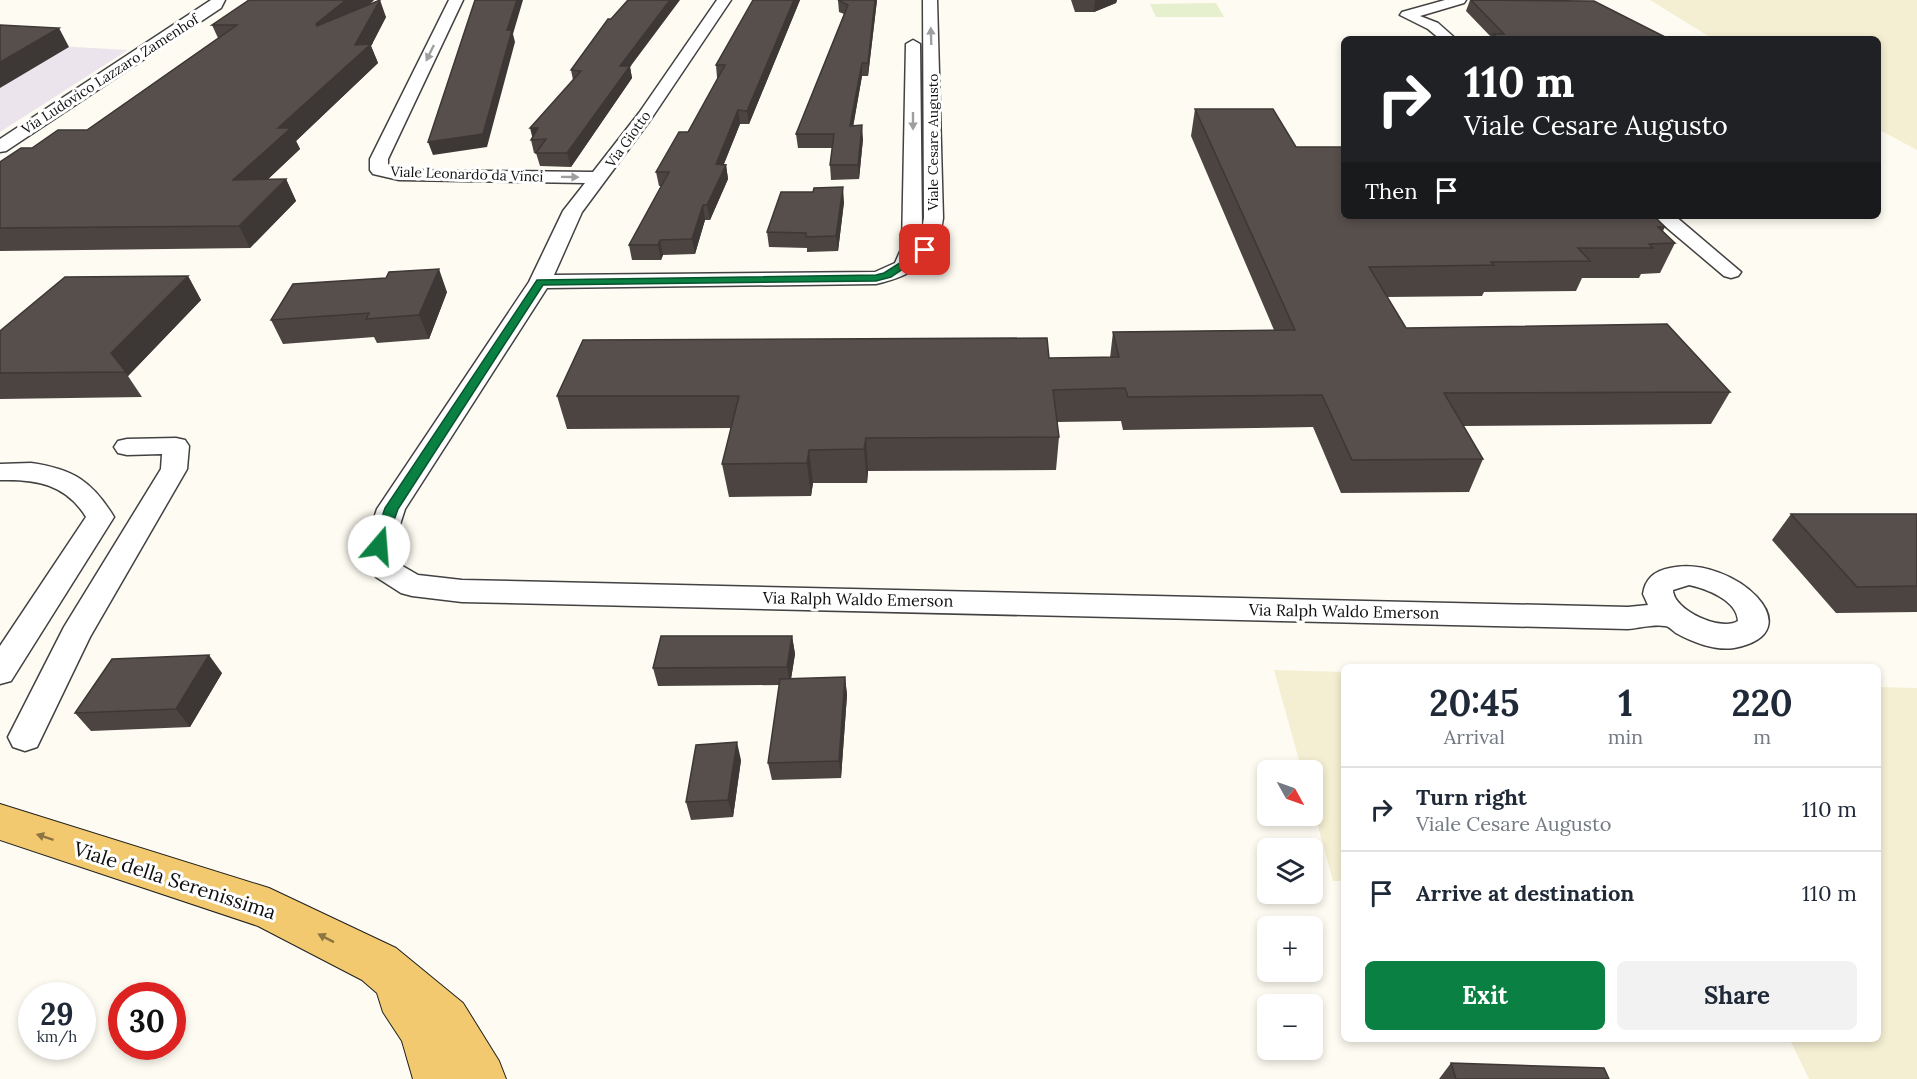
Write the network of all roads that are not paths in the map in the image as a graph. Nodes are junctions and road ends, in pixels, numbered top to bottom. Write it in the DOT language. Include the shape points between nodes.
graph roads {
  1 [pos="218,0"];
  2 [pos="456,0"];
  3 [pos="724,0"];
  4 [pos="930,0"];
  5 [pos="1459,0"];
  6 [pos="913,12"];
  7 [pos="1445,36"];
  8 [pos="0,147"];
  9 [pos="600,178"];
  10 [pos="1667,219"];
  11 [pos="899,268"];
  12 [pos="1731,272"];
  13 [pos="540,282"];
  14 [pos="127,447"];
  15 [pos="13,471"];
  16 [pos="1670,614"];
  17 [pos="9,651"];
  18 [pos="0,672"];
  19 [pos="25,737"];
  20 [pos="0,822"];
  21 [pos="379,964"];
  22 [pos="438,1079"];
  23 [pos="481,1079"];
  1 -- 8 [label="street, Via Ludovico Lazzaro Zamenhof" via="98,85"];
  2 -- 9 [label="street, Viale Leonardo da Vinci, one-way" via="379,159 379,170 399,175"];
  3 -- 9 [label="street, Via Giotto"];
  11 -- 4 [label="street, Viale Cesare Augusto, one-way" via="925,250 934,227"];
  5 -- 7 [label="street" via="1407,15"];
  6 -- 11 [label="street, Viale Cesare Augusto, one-way" via="912,247 910,257"];
  9 -- 13 [label="street, Via Giotto" via="573,211"];
  10 -- 12 [label="street"];
  11 -- 13 [label="street, Viale Cesare Augusto" via="876,278"];
  13 -- 16 [label="street, Via Ralph Waldo Emerson" via="391,508 379,546 386,570 412,585 462,591 1628,618"];
  14 -- 19 [label="street" via="176,446 174,469 75,635"];
  15 -- 17 [label="street" via="100,517"];
  17 -- 18 [label="street"];
  21 -- 20 [label="main road, Viale della Serenissima, one-way" via="269,909"];
  21 -- 22 [label="main road" via="424,1030"];
  21 -- 23 [label="main road, Viale della Serenissima" via="446,1020"];
}
